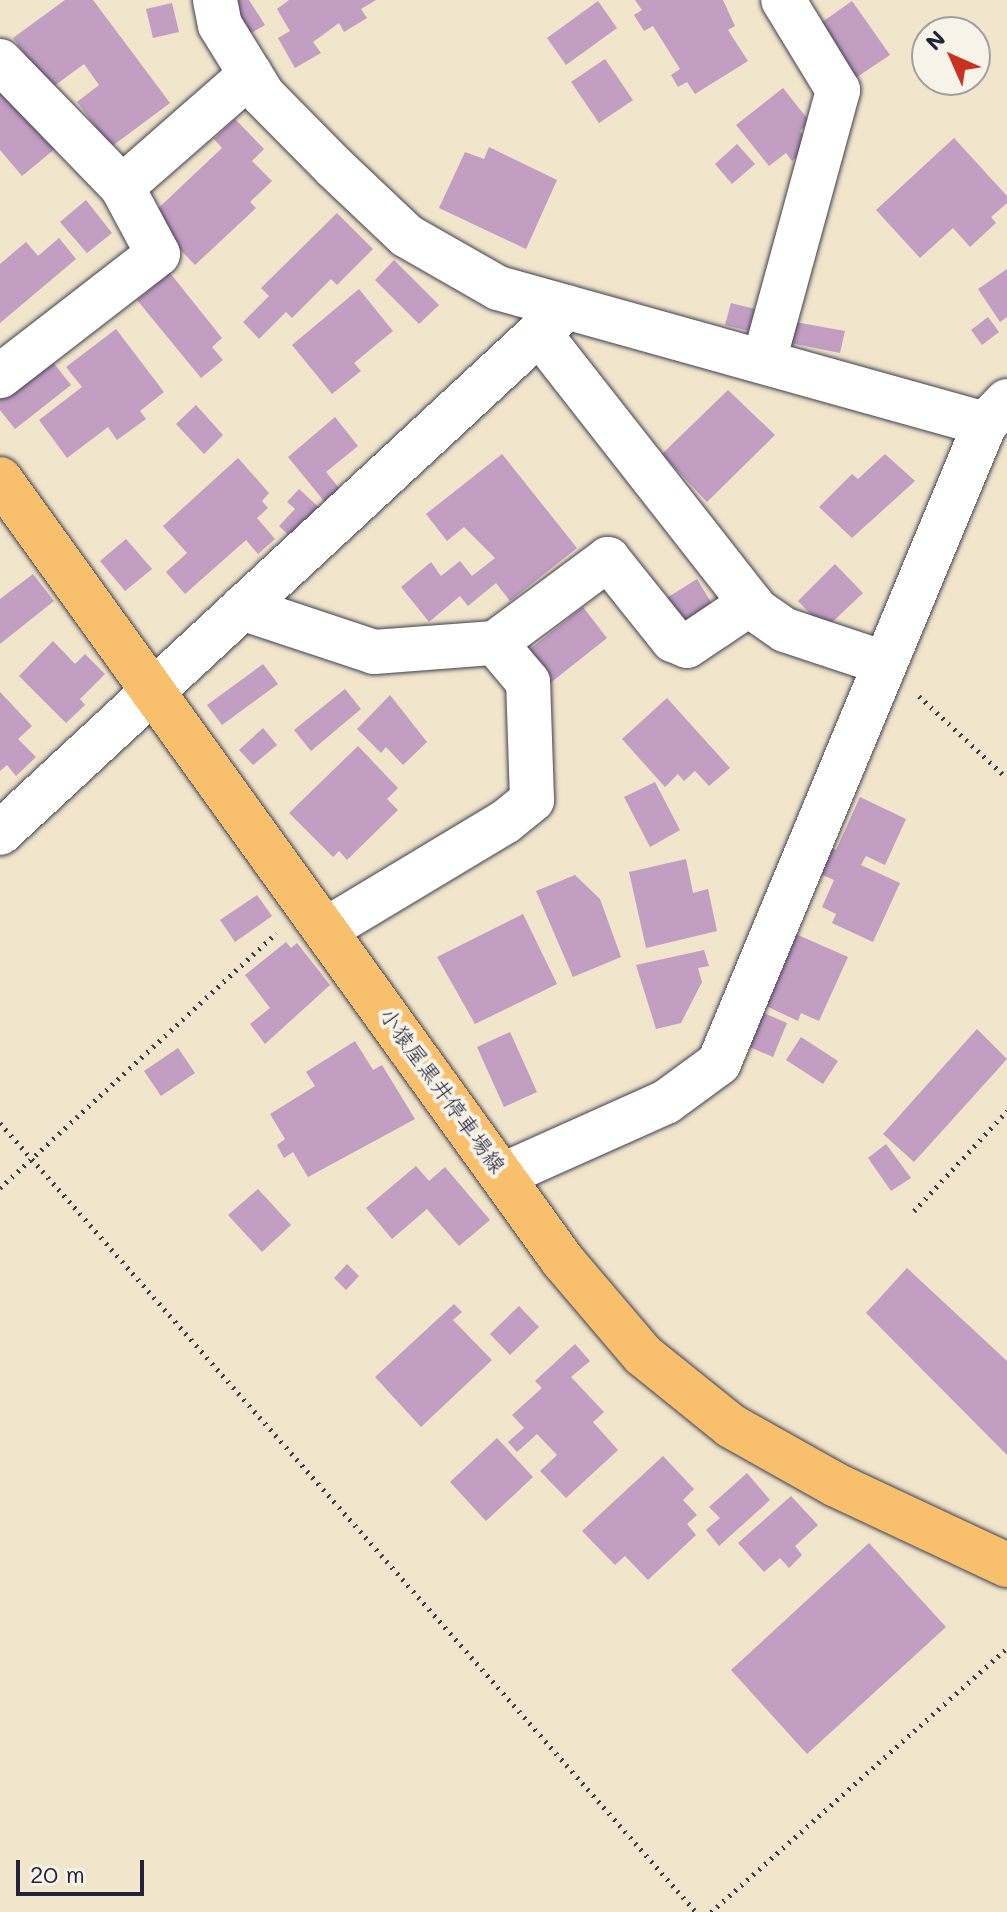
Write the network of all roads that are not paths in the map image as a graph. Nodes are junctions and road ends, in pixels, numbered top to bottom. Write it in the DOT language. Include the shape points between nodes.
graph roads {
  1 [pos="215,0"];
  2 [pos="783,0"];
  3 [pos="0,61"];
  4 [pos="251,74"];
  5 [pos="122,187"];
  6 [pos="553,320"];
  7 [pos="764,361"];
  8 [pos="0,376"];
  9 [pos="996,412"];
  10 [pos="0,479"];
  11 [pos="751,603"];
  12 [pos="242,608"];
  13 [pos="495,643"];
  14 [pos="884,663"];
  15 [pos="152,691"];
  16 [pos="0,833"];
  17 [pos="315,918"];
  18 [pos="505,1174"];
  19 [pos="1007,1565"];
  1 -- 4 [label="street" via="220,25"];
  2 -- 7 [label="street" via="838,90"];
  3 -- 5 [label="street"];
  4 -- 5 [label="street"];
  4 -- 6 [label="street" via="273,105 407,236"];
  5 -- 8 [label="street" via="158,254"];
  6 -- 7 [label="street"];
  6 -- 11 [label="street"];
  6 -- 12 [label="street"];
  7 -- 9 [label="street"];
  9 -- 14 [label="street"];
  10 -- 15 [label="main road, 小猿屋黒井停車場線"];
  11 -- 13 [label="street" via="687,646 673,640 608,559"];
  11 -- 14 [label="street" via="785,630"];
  12 -- 13 [label="street" via="374,652"];
  12 -- 15 [label="street"];
  13 -- 17 [label="street" via="528,682 532,800 505,822"];
  14 -- 18 [label="street" via="719,1063 666,1102"];
  15 -- 16 [label="street"];
  15 -- 17 [label="main road, 小猿屋黒井停車場線"];
  17 -- 18 [label="main road, 小猿屋黒井停車場線"];
  18 -- 19 [label="main road, 小猿屋黒井停車場線" via="563,1261 643,1355 731,1426 836,1485"];
}
